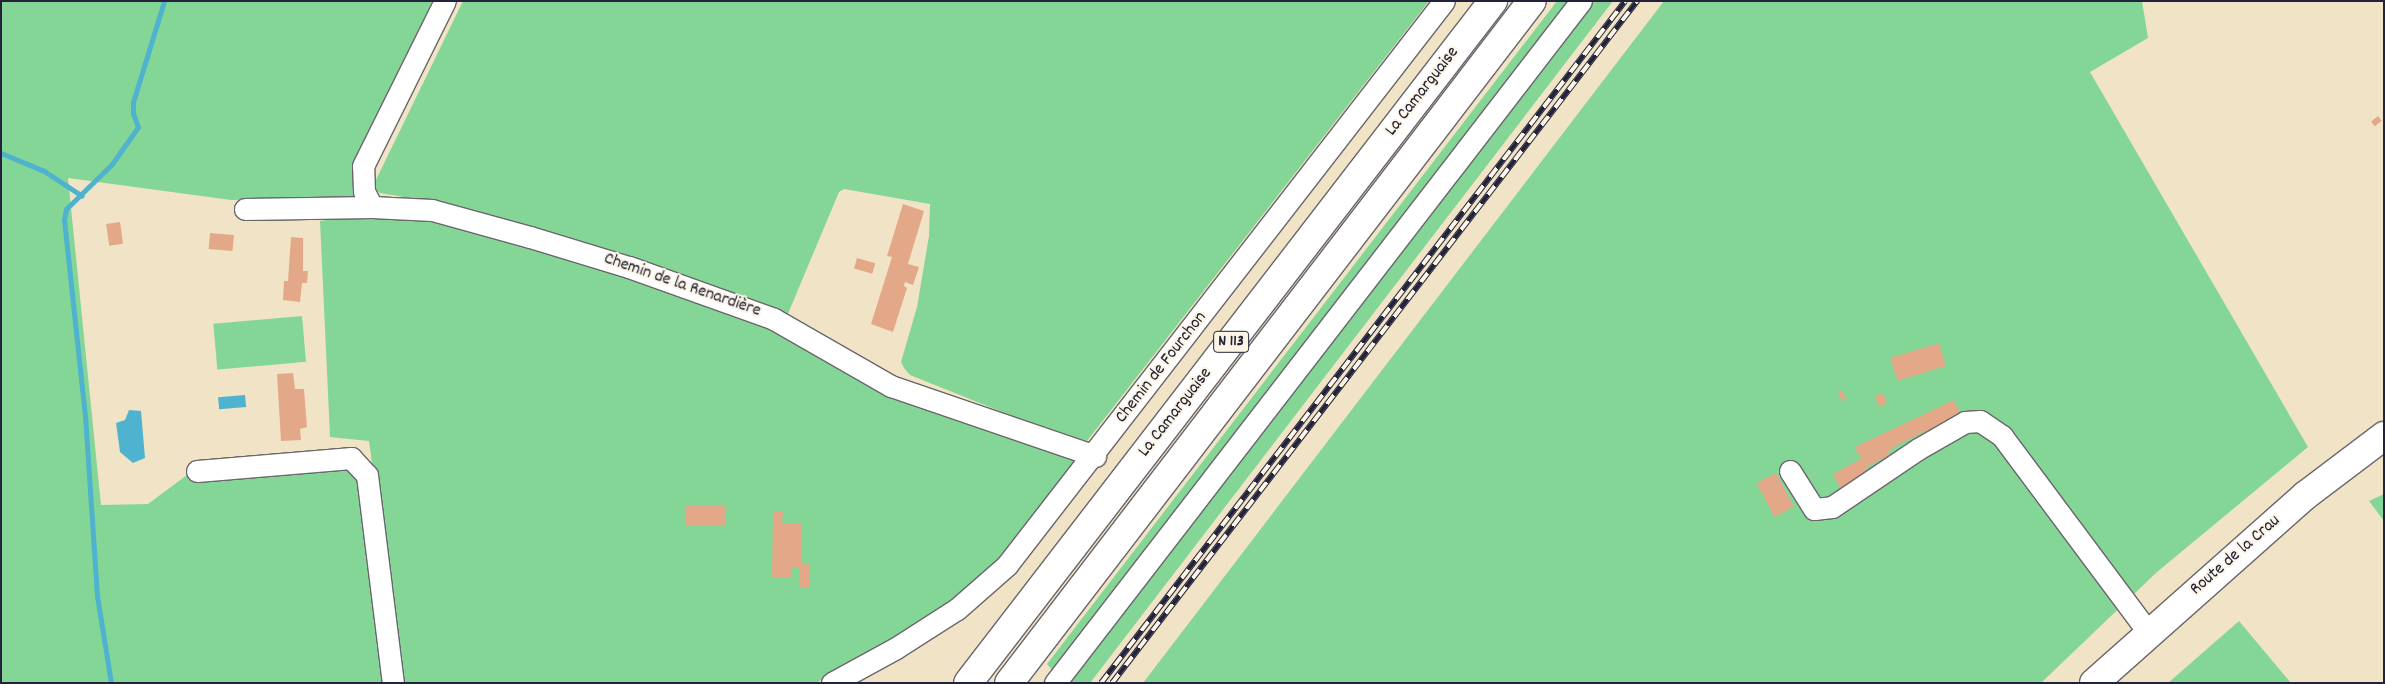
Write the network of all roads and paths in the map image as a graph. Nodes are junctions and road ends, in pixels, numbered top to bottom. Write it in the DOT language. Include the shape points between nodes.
graph roads {
  1 [pos="444,1"];
  2 [pos="1444,1"];
  3 [pos="1493,1"];
  4 [pos="1532,1"];
  5 [pos="1581,1"];
  6 [pos="372,207"];
  7 [pos="245,209"];
  8 [pos="2384,436"];
  9 [pos="1095,456"];
  10 [pos="197,471"];
  11 [pos="1790,471"];
  12 [pos="2149,633"];
  13 [pos="393,683"];
  14 [pos="832,683"];
  15 [pos="968,683"];
  16 [pos="1009,683"];
  17 [pos="1055,683"];
  18 [pos="2094,683"];
  1 -- 6 [label="street" via="363,166 364,191"];
  2 -- 9 [label="street, Chemin de Fourchon"];
  3 -- 15 [label="main road, La Camarguaise / N 113"];
  4 -- 16 [label="main road, La Camarguaise / N 113"];
  5 -- 17 [label="street"];
  6 -- 7 [label="street, Chemin de la Renardière"];
  6 -- 9 [label="street, Chemin de la Renardière" via="432,210 629,267 774,319 892,386"];
  8 -- 12 [label="main road, Route de la Crau" via="2306,495"];
  9 -- 14 [label="street, Chemin de Fourchon" via="1008,565 956,609 896,648"];
  10 -- 13 [label="street" via="351,458 367,475"];
  11 -- 12 [label="street" via="1814,509 1832,508 1918,449 1965,422 1980,421 2002,436"];
  12 -- 18 [label="main road, Route de la Crau"];
}
